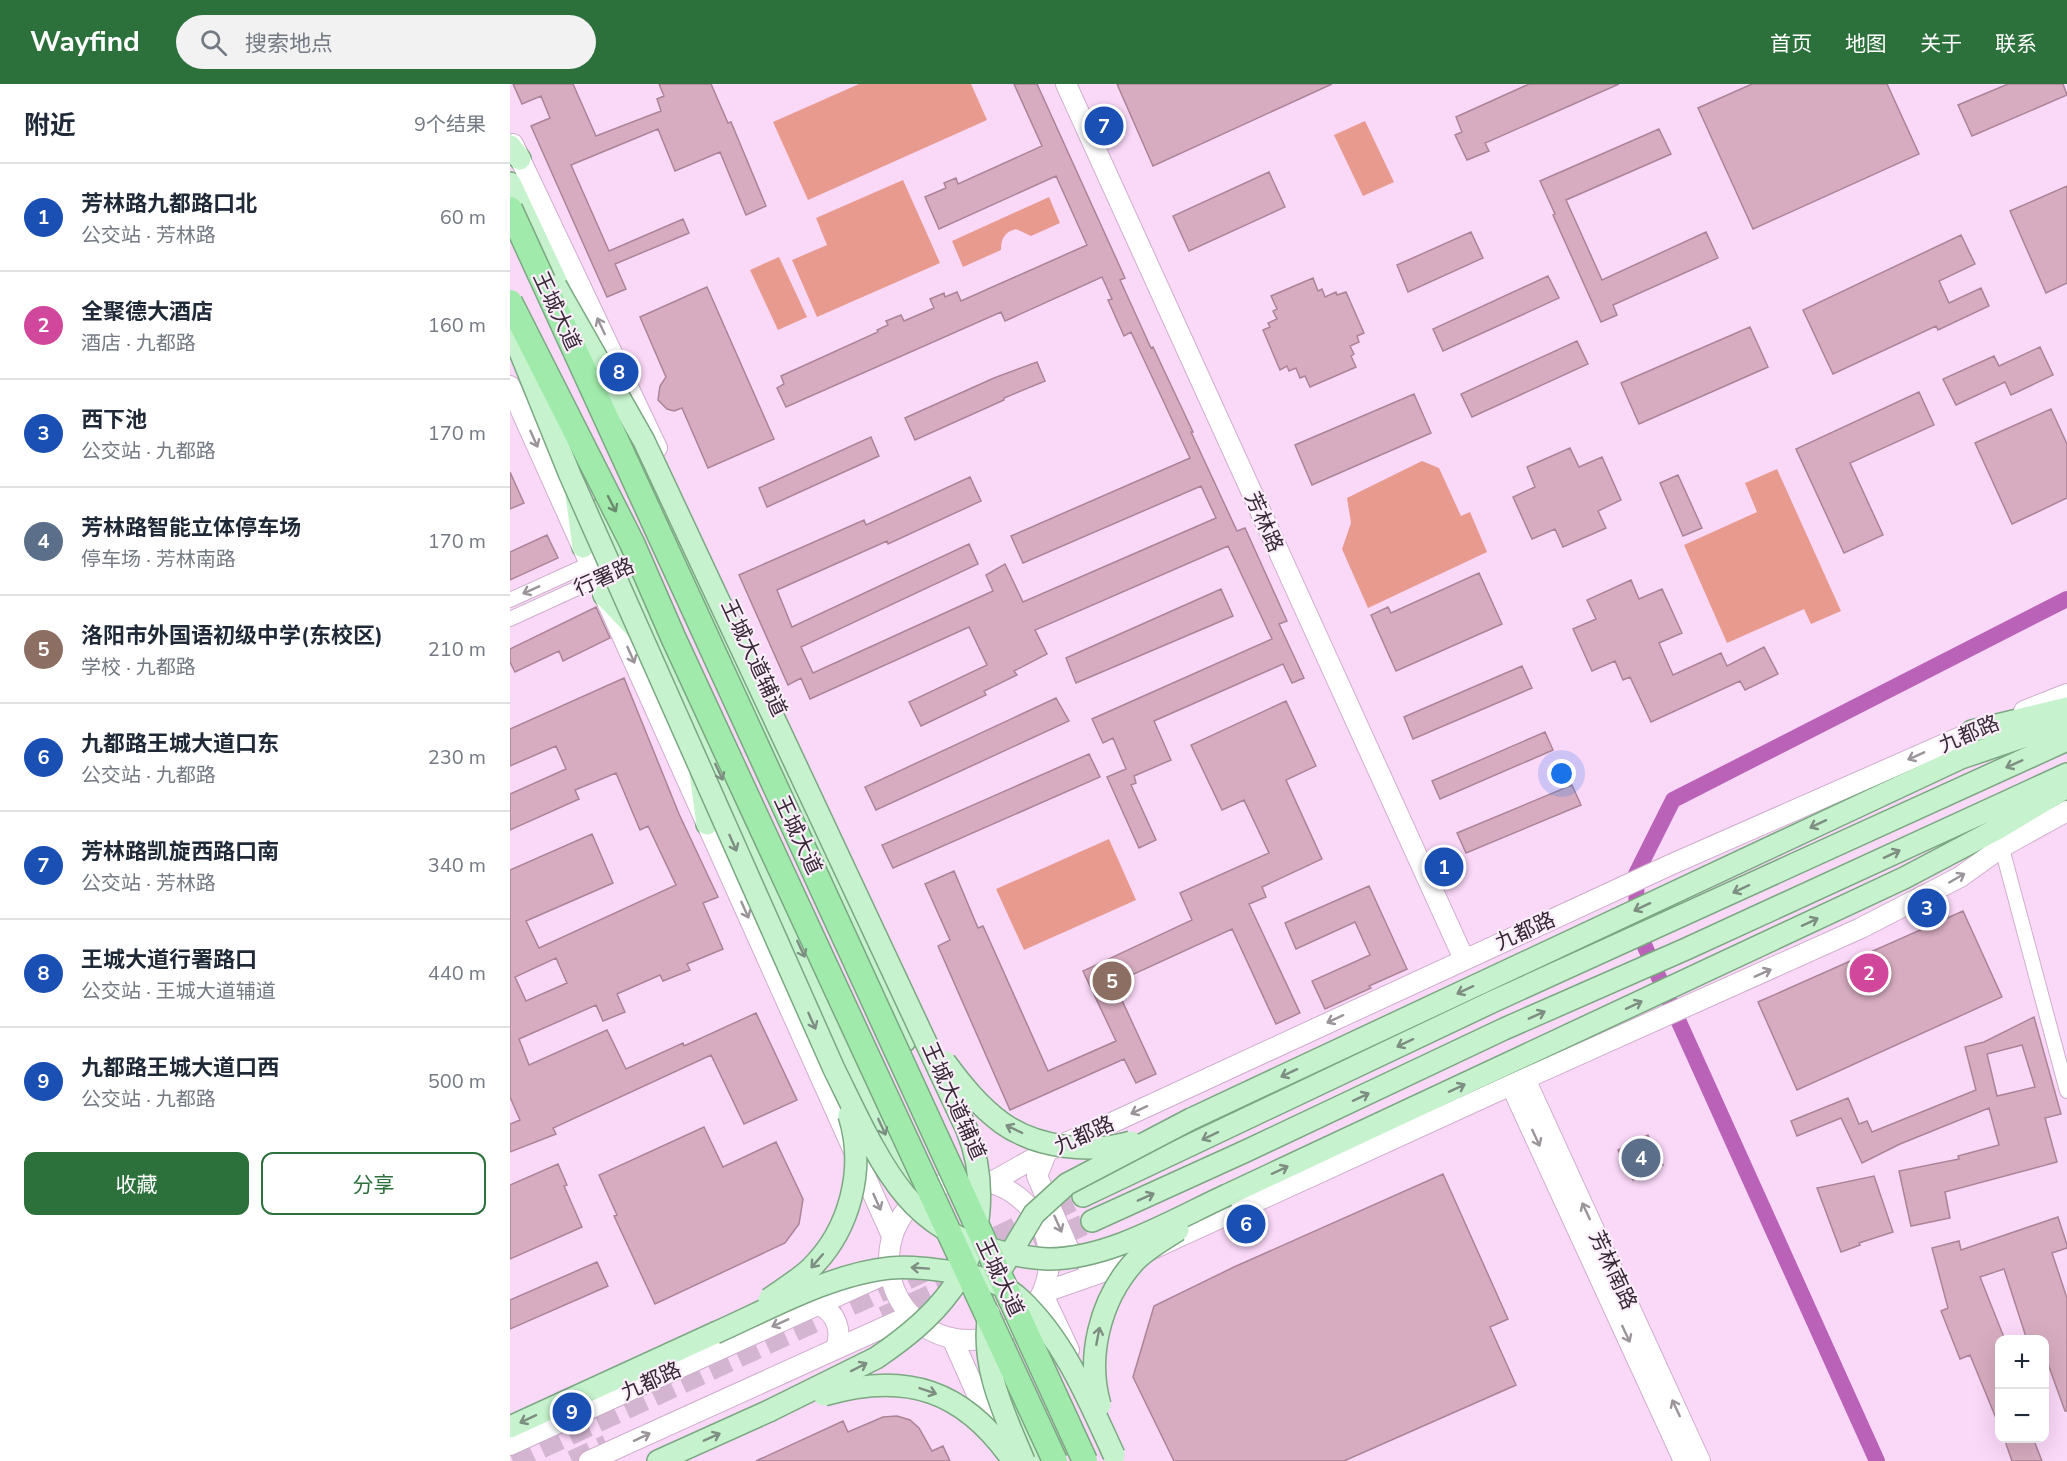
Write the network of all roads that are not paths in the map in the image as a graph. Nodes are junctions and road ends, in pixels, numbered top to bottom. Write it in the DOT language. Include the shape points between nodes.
graph roads {
  1 [pos="1066,84"];
  2 [pos="1077,84"];
  3 [pos="510,136"];
  4 [pos="515,152"];
  5 [pos="510,183"];
  6 [pos="510,207"];
  7 [pos="510,302"];
  8 [pos="510,326"];
  9 [pos="510,386"];
  10 [pos="570,456"];
  11 [pos="686,533"];
  12 [pos="620,559"];
  13 [pos="593,571"];
  14 [pos="510,600"];
  15 [pos="510,619"];
  16 [pos="670,664"];
  17 [pos="2067,694"];
  18 [pos="2067,708"];
  19 [pos="691,711"];
  20 [pos="2067,722"];
  21 [pos="1972,731"];
  22 [pos="2067,740"];
  23 [pos="2067,774"];
  24 [pos="2067,787"];
  25 [pos="2067,811"];
  26 [pos="707,824"];
  27 [pos="1999,838"];
  28 [pos="1469,956"];
  29 [pos="892,961"];
  30 [pos="915,1018"];
  31 [pos="911,1054"];
  32 [pos="834,1069"];
  33 [pos="1518,1082"];
  34 [pos="2067,1091"];
  35 [pos="1191,1119"];
  36 [pos="1047,1151"];
  37 [pos="968,1180"];
  38 [pos="990,1183"];
  39 [pos="1227,1195"];
  40 [pos="1083,1196"];
  41 [pos="916,1200"];
  42 [pos="1092,1221"];
  43 [pos="892,1236"];
  44 [pos="890,1272"];
  45 [pos="1102,1272"];
  46 [pos="1042,1293"];
  47 [pos="819,1305"];
  48 [pos="1029,1313"];
  49 [pos="911,1315"];
  50 [pos="715,1333"];
  51 [pos="952,1338"];
  52 [pos="981,1339"];
  53 [pos="836,1348"];
  54 [pos="769,1411"];
  55 [pos="510,1427"];
  56 [pos="510,1445"];
  57 [pos="1112,1459"];
  58 [pos="589,1461"];
  59 [pos="658,1461"];
  60 [pos="1007,1461"];
  61 [pos="1012,1461"];
  62 [pos="1024,1461"];
  63 [pos="1038,1461"];
  64 [pos="1055,1461"];
  65 [pos="1085,1461"];
  66 [pos="1684,1461"];
  67 [pos="1700,1461"];
  1 -- 28 [label="main road, 芳林路"];
  2 -- 28 [label="main road, 芳林路"];
  3 -- 4 [label="main road, 王城大道辅道"];
  11 -- 4 [label="main road, 王城大道辅道, one-way" via="593,309"];
  5 -- 11 [label="main road, 王城大道"];
  6 -- 30 [label="main road, bridge" via="644,441"];
  6 -- 65 [label="highway, 王城大道, bridge"];
  7 -- 64 [label="highway, 王城大道, one-way, bridge" via="632,543"];
  8 -- 10 [label="main road"];
  8 -- 32 [label="main road, one-way, bridge" via="570,475"];
  9 -- 13 [label="main road, one-way"];
  10 -- 12 [label="main road"];
  10 -- 13 [label="main road"];
  11 -- 12 [label="street, 行署路"];
  11 -- 29 [label="main road, 王城大道辅道"];
  11 -- 31 [label="main road, 王城大道"];
  12 -- 13 [label="street, 行署路"];
  12 -- 16 [label="main road"];
  13 -- 14 [label="street, 行署路, one-way"];
  13 -- 15 [label="street, 行署路"];
  13 -- 16 [label="main road"];
  13 -- 26 [label="main road, one-way"];
  16 -- 19 [label="main road"];
  17 -- 21 [label="main road, 九都路"];
  18 -- 21 [label="main road"];
  19 -- 26 [label="main road"];
  19 -- 41 [label="main road, one-way"];
  20 -- 35 [label="main road, one-way" via="1961,758"];
  21 -- 28 [label="main road, 九都路, one-way"];
  22 -- 40 [label="main road, one-way" via="1610,948"];
  42 -- 23 [label="main road, one-way"];
  24 -- 27 [label="main road"];
  25 -- 27 [label="main road"];
  26 -- 43 [label="main road, one-way"];
  33 -- 27 [label="main road, one-way" via="1861,928 1960,877"];
  27 -- 34 [label="street"];
  39 -- 27 [label="main road, one-way" via="1904,878"];
  28 -- 36 [label="main road, 九都路, one-way"];
  29 -- 31 [label="main road"];
  29 -- 38 [label="main road, 王城大道辅道"];
  35 -- 30 [label="main road, one-way, bridge" via="1127,1143 1099,1148 1074,1147 1030,1136 1004,1124 976,1101"];
  54 -- 30 [label="main road, one-way, bridge" via="876,1358 903,1339 953,1289 969,1255 979,1200 976,1156 968,1130"];
  31 -- 37 [label="main road, 王城大道"];
  32 -- 39 [label="main road, bridge" via="906,1196 938,1223 976,1245 1036,1258 1084,1255 1124,1243"];
  32 -- 50 [label="main road, one-way, bridge" via="855,1142 854,1181 846,1216 817,1261 799,1278"];
  33 -- 45 [label="main road"];
  33 -- 66 [label="main road, 芳林南路, one-way"];
  67 -- 33 [label="main road, 芳林南路, one-way"];
  35 -- 62 [label="main road, bridge" via="1067,1184 1034,1214 1011,1249 990,1304 986,1343 993,1383"];
  36 -- 38 [label="main road, 九都路"];
  36 -- 45 [label="main road, one-way" via="1037,1176 1069,1250"];
  37 -- 38 [label="main road"];
  37 -- 41 [label="main road" via="941,1185"];
  38 -- 46 [label="main road" via="1022,1200 1041,1224 1049,1253"];
  57 -- 39 [label="main road, one-way, bridge" via="1093,1367 1111,1297 1123,1275 1149,1249"];
  41 -- 43 [label="main road"];
  43 -- 44 [label="main road"];
  44 -- 47 [label="main road, 九都路"];
  44 -- 49 [label="main road" via="896,1294"];
  45 -- 46 [label="main road"];
  46 -- 48 [label="main road"];
  46 -- 57 [label="main road"];
  47 -- 53 [label="main road" via="837,1323 840,1337"];
  47 -- 56 [label="main road, 九都路, one-way"];
  48 -- 52 [label="main road" via="1010,1329"];
  48 -- 57 [label="main road, 王城大道"];
  49 -- 51 [label="main road" via="925,1327"];
  49 -- 53 [label="main road"];
  50 -- 55 [label="main road, one-way"];
  57 -- 50 [label="main road, one-way, bridge" via="1074,1370 1051,1336 1018,1298 980,1277 914,1268 869,1271 835,1281"];
  51 -- 52 [label="main road"];
  51 -- 60 [label="main road"];
  52 -- 63 [label="main road, 王城大道"];
  58 -- 53 [label="main road, one-way"];
  59 -- 54 [label="main road, one-way"];
  54 -- 61 [label="main road, one-way, bridge" via="851,1387 893,1384 918,1388 966,1411 986,1428"];
}
